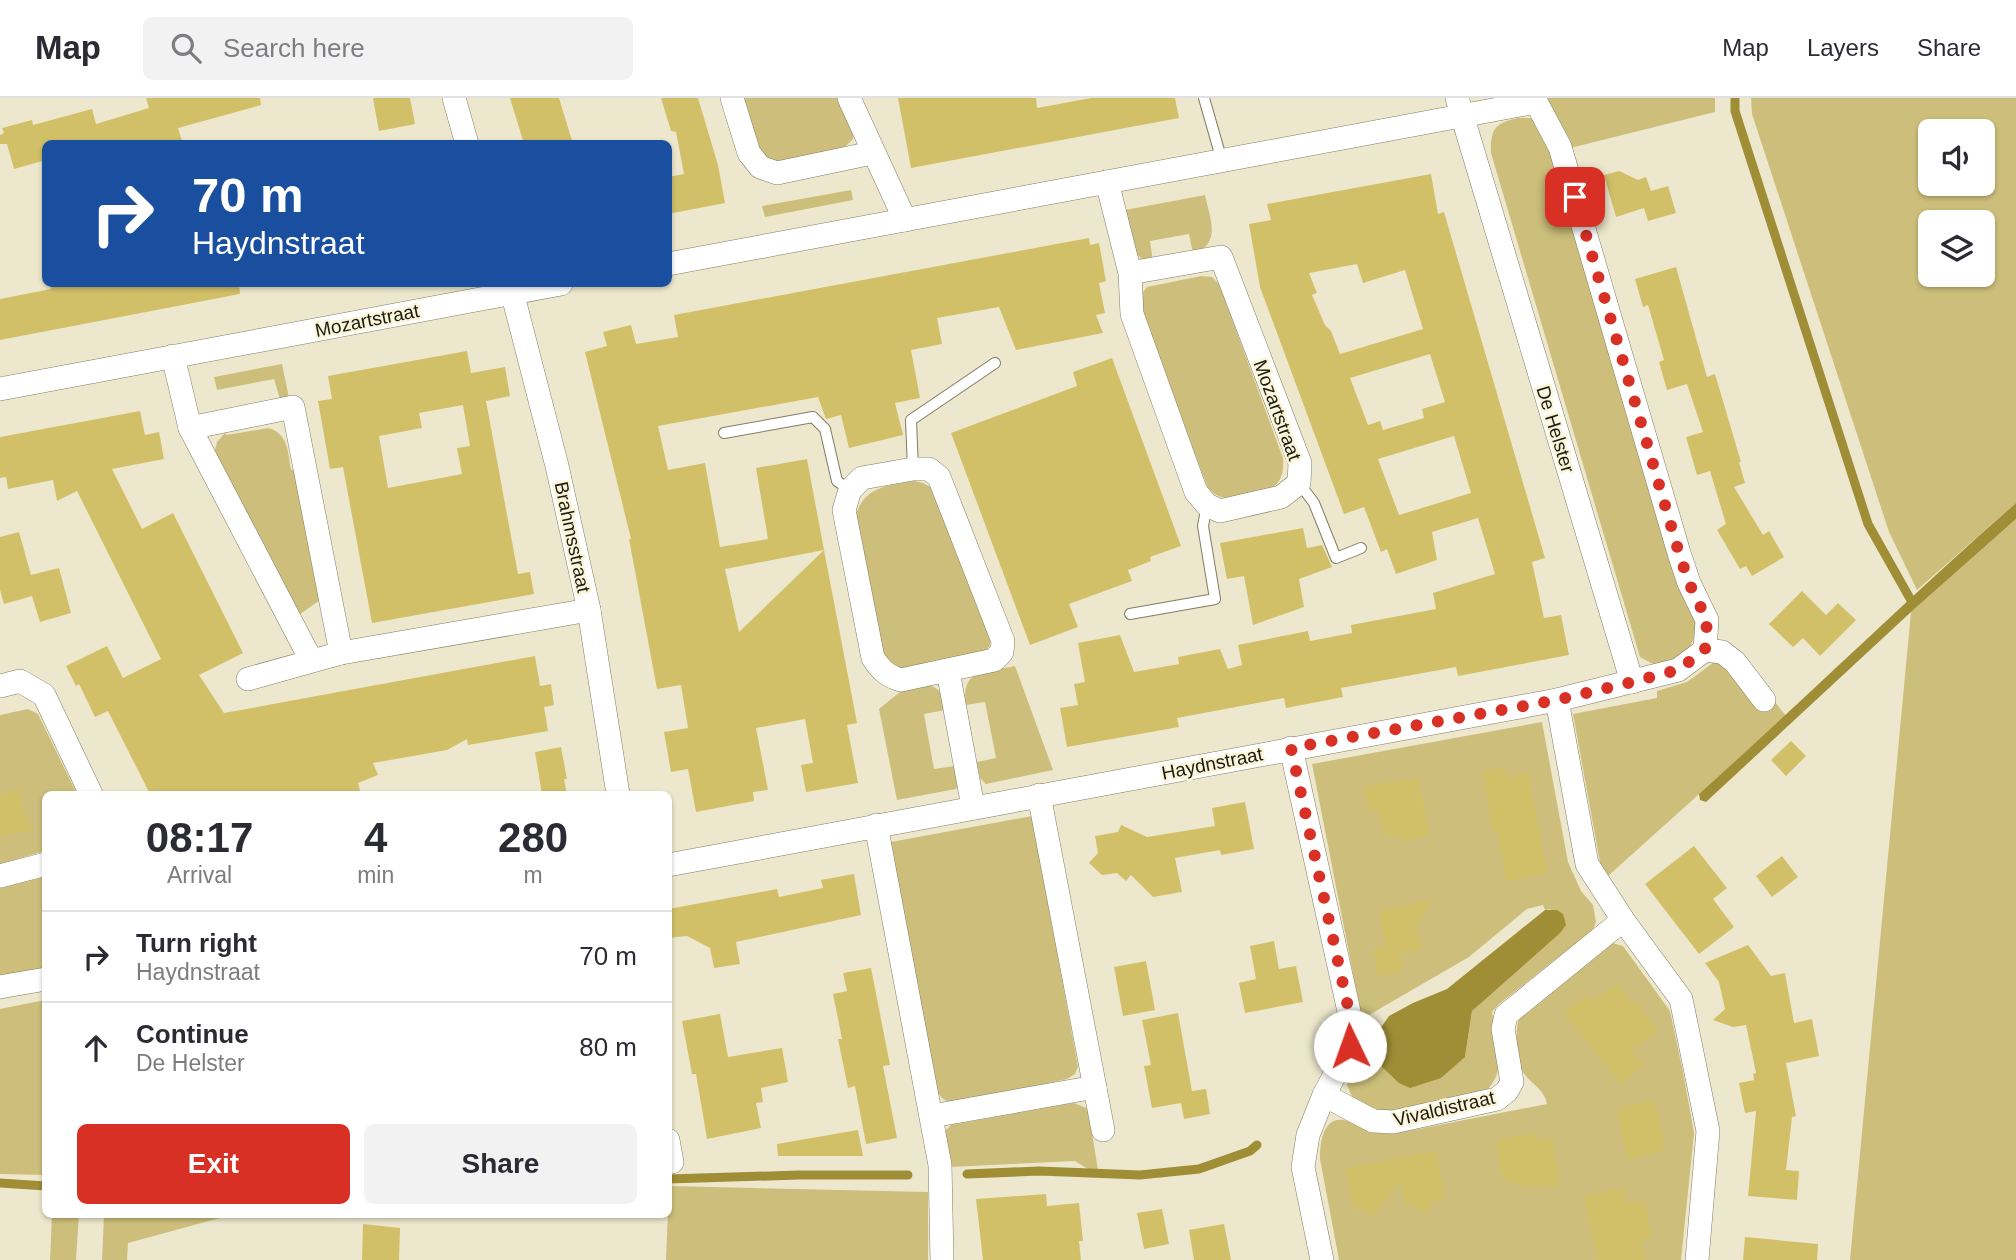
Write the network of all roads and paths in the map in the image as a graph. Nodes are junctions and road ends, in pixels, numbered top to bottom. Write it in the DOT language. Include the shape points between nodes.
graph roads {
  1 [pos="454,98"];
  2 [pos="732,98"];
  3 [pos="849,98"];
  4 [pos="1204,98"];
  5 [pos="1535,100"];
  6 [pos="1460,107"];
  7 [pos="466,140"];
  8 [pos="873,153"];
  9 [pos="1222,161"];
  10 [pos="1107,182"];
  11 [pos="905,220"];
  12 [pos="672,263"];
  13 [pos="1130,273"];
  14 [pos="512,288"];
  15 [pos="173,356"];
  16 [pos="995,363"];
  17 [pos="0,389"];
  18 [pos="190,428"];
  19 [pos="724,433"];
  20 [pos="913,469"];
  21 [pos="1299,484"];
  22 [pos="850,490"];
  23 [pos="1207,505"];
  24 [pos="1361,548"];
  25 [pos="589,610"];
  26 [pos="1130,614"];
  27 [pos="1705,650"];
  28 [pos="341,653"];
  29 [pos="311,660"];
  30 [pos="948,671"];
  31 [pos="248,679"];
  32 [pos="1632,682"];
  33 [pos="0,686"];
  34 [pos="1764,699"];
  35 [pos="1557,700"];
  36 [pos="1291,748"];
  37 [pos="91,791"];
  38 [pos="618,791"];
  39 [pos="1040,795"];
  40 [pos="973,807"];
  41 [pos="876,825"];
  42 [pos="672,864"];
  43 [pos="42,865"];
  44 [pos="0,876"];
  45 [pos="1623,920"];
  46 [pos="42,980"];
  47 [pos="0,987"];
  48 [pos="1095,1087"];
  49 [pos="1324,1095"];
  50 [pos="932,1116"];
  51 [pos="1103,1130"];
  52 [pos="942,1260"];
  53 [pos="1322,1260"];
  54 [pos="1697,1260"];
  1 -- 7 [label="street"];
  2 -- 8 [label="street" via="748,153 760,167 777,173"];
  3 -- 8 [label="street"];
  4 -- 9 [label="lane"];
  5 -- 6 [label="street"];
  5 -- 27 [label="street" via="1560,147 1679,553 1707,620"];
  6 -- 9 [label="street"];
  6 -- 32 [label="street, De Helster"];
  8 -- 11 [label="street"];
  9 -- 10 [label="street"];
  10 -- 11 [label="street"];
  10 -- 13 [label="street"];
  11 -- 12 [label="street"];
  13 -- 21 [label="street, Mozartstraat" via="1221,257 1300,463"];
  13 -- 23 [label="street" via="1132,314 1196,492"];
  14 -- 15 [label="street, Mozartstraat"];
  14 -- 25 [label="street, Brahmsstraat"];
  15 -- 17 [label="street, Mozartstraat"];
  15 -- 18 [label="street"];
  16 -- 20 [label="lane" via="911,420"];
  18 -- 28 [label="street" via="293,407"];
  18 -- 29 [label="street"];
  19 -- 22 [label="lane" via="813,417 825,429 838,481"];
  20 -- 22 [label="street" via="862,478"];
  20 -- 30 [label="street" via="929,469 939,477 1003,641 1002,652 994,660"];
  21 -- 23 [label="street, Mozartstraat" via="1281,497 1244,506 1220,511"];
  21 -- 24 [label="lane" via="1314,503 1336,558"];
  22 -- 30 [label="street" via="844,510 873,658 881,670 901,680"];
  23 -- 26 [label="lane" via="1203,526 1215,599"];
  25 -- 28 [label="street"];
  25 -- 38 [label="street, Brahmsstraat"];
  27 -- 32 [label="street" via="1678,670"];
  27 -- 34 [label="street" via="1722,652 1735,662"];
  28 -- 29 [label="street"];
  29 -- 31 [label="street"];
  30 -- 40 [label="street"];
  32 -- 35 [label="street, Haydnstraat"];
  33 -- 37 [label="street" via="20,681 44,695"];
  35 -- 36 [label="street, Haydnstraat"];
  35 -- 45 [label="street" via="1587,864"];
  36 -- 39 [label="street, Haydnstraat"];
  36 -- 49 [label="street" via="1350,1016 1350,1046"];
  39 -- 40 [label="street, Haydnstraat"];
  39 -- 48 [label="street"];
  40 -- 41 [label="street, Haydnstraat"];
  41 -- 42 [label="street, Haydnstraat"];
  41 -- 50 [label="street"];
  43 -- 44 [label="street"];
  45 -- 49 [label="street, Vivaldistraat" via="1506,1014 1503,1029 1512,1082 1497,1099 1393,1122 1373,1121"];
  45 -- 54 [label="street" via="1681,999 1708,1131"];
  46 -- 47 [label="street"];
  48 -- 50 [label="street"];
  48 -- 51 [label="street"];
  49 -- 53 [label="street" via="1308,1135 1303,1167"];
  50 -- 52 [label="street" via="940,1165"];
}
